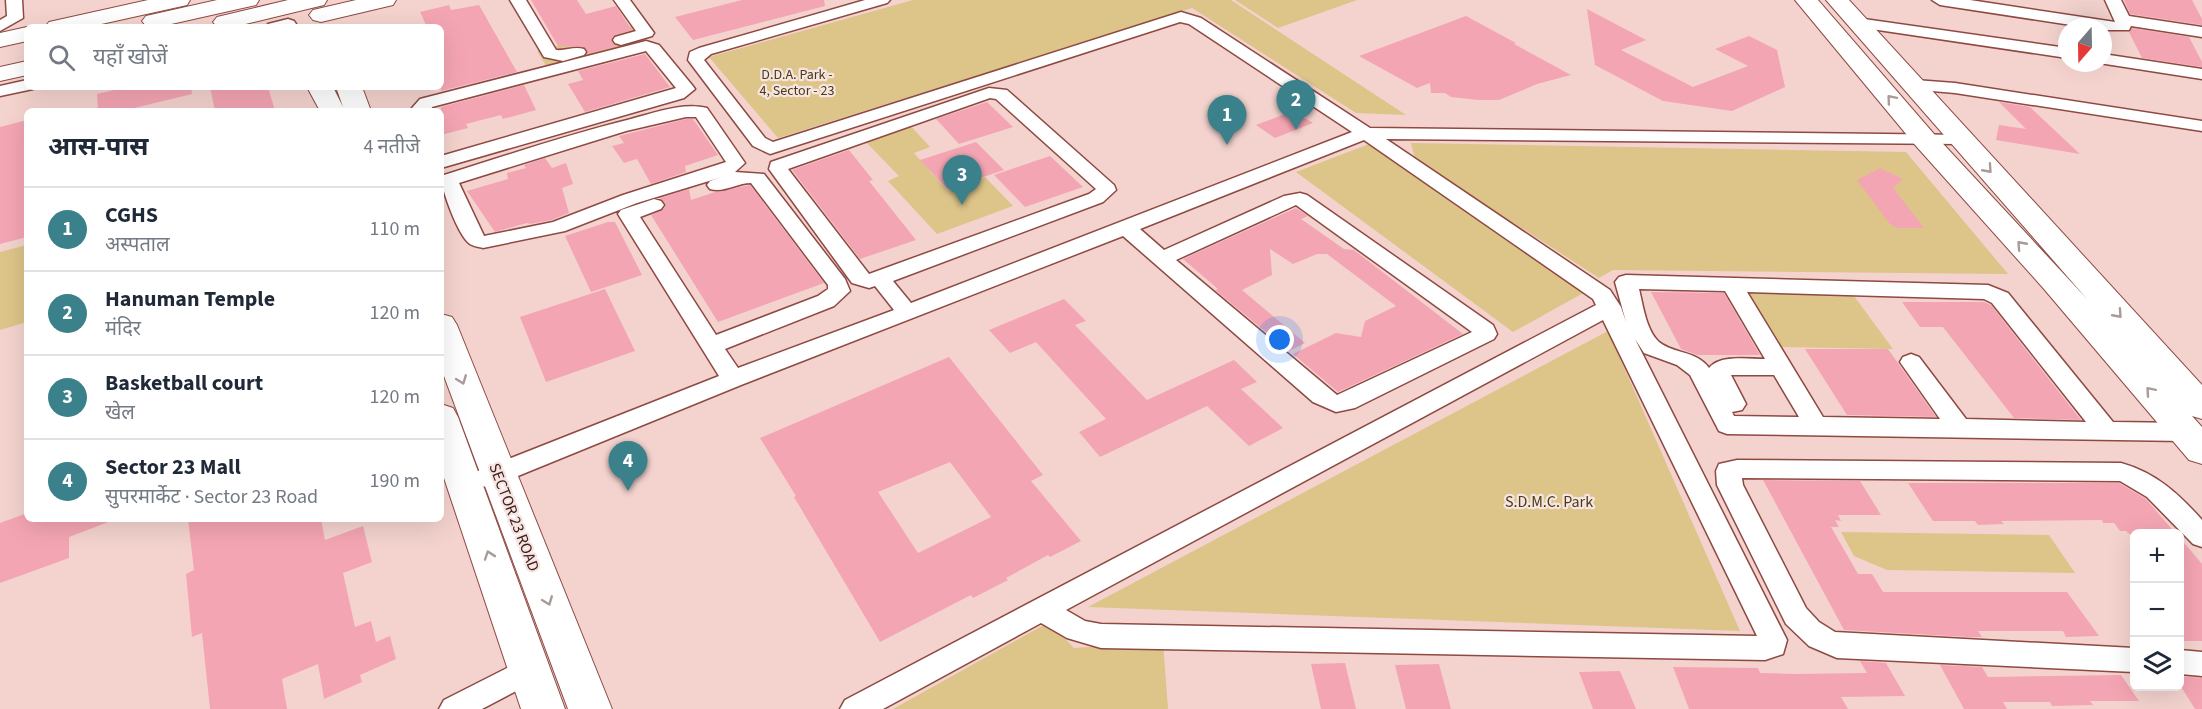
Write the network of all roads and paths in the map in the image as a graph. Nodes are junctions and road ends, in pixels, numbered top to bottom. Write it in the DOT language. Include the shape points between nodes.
graph roads {
  1 [pos="14,0"];
  2 [pos="179,0"];
  3 [pos="248,0"];
  4 [pos="385,0"];
  5 [pos="518,0"];
  6 [pos="622,0"];
  7 [pos="882,0"];
  8 [pos="1806,0"];
  9 [pos="1837,0"];
  10 [pos="1940,0"];
  11 [pos="2113,0"];
  12 [pos="318,9"];
  13 [pos="283,17"];
  14 [pos="2124,22"];
  15 [pos="1857,23"];
  16 [pos="71,24"];
  17 [pos="142,24"];
  18 [pos="226,24"];
  19 [pos="0,26"];
  20 [pos="2202,32"];
  21 [pos="24,35"];
  22 [pos="0,40"];
  23 [pos="24,51"];
  24 [pos="2058,52"];
  25 [pos="0,56"];
  26 [pos="2112,60"];
  27 [pos="24,69"];
  28 [pos="0,74"];
  29 [pos="2202,74"];
  30 [pos="24,86"];
  31 [pos="1915,86"];
  32 [pos="322,90"];
  33 [pos="350,90"];
  34 [pos="0,91"];
  35 [pos="331,108"];
  36 [pos="357,108"];
  37 [pos="421,108"];
  38 [pos="2202,126"];
  39 [pos="1366,133"];
  40 [pos="1925,140"];
  41 [pos="1962,140"];
  42 [pos="444,160"];
  43 [pos="445,181"];
  44 [pos="1125,227"];
  45 [pos="1162,259"];
  46 [pos="880,278"];
  47 [pos="1732,285"];
  48 [pos="1610,307"];
  49 [pos="906,311"];
  50 [pos="444,336"];
  51 [pos="710,346"];
  52 [pos="1911,362"];
  53 [pos="1781,368"];
  54 [pos="733,379"];
  55 [pos="2202,407"];
  56 [pos="444,422"];
  57 [pos="1744,425"];
  58 [pos="1817,427"];
  59 [pos="1959,428"];
  60 [pos="2107,431"];
  61 [pos="2194,441"];
  62 [pos="482,480"];
  63 [pos="2202,537"];
  64 [pos="1042,609"];
  65 [pos="2130,660"];
  66 [pos="2184,662"];
  67 [pos="2202,663"];
  68 [pos="529,670"];
  69 [pos="454,709"];
  70 [pos="543,709"];
  71 [pos="590,709"];
  72 [pos="855,709"];
  1 -- 19 [label="street" via="15,18"];
  2 -- 16 [label="street"];
  3 -- 17 [label="street"];
  4 -- 12 [label="street"];
  5 -- 6 [label="street" via="550,54 558,56 646,34"];
  7 -- 39 [label="street" via="705,51 696,60 759,142 770,148 1180,17 1195,21"];
  40 -- 8 [label="street, one-way"];
  9 -- 15 [label="street"];
  10 -- 14 [label="street" via="2115,27 2122,27"];
  11 -- 14 [label="street"];
  12 -- 13 [label="street"];
  13 -- 18 [label="street"];
  14 -- 20 [label="street"];
  15 -- 24 [label="street"];
  15 -- 31 [label="street"];
  21 -- 22 [label="street"];
  23 -- 25 [label="street"];
  26 -- 29 [label="street"];
  27 -- 28 [label="street"];
  30 -- 34 [label="street"];
  31 -- 38 [label="street" via="1955,88"];
  31 -- 41 [label="street"];
  32 -- 35 [label="street"];
  33 -- 36 [label="street"];
  37 -- 42 [label="street" via="426,103 646,46 653,48 686,89"];
  39 -- 40 [label="street"];
  39 -- 44 [label="street"];
  39 -- 48 [label="street" via="1589,285"];
  40 -- 41 [label="street"];
  61 -- 40 [label="street, one-way"];
  41 -- 55 [label="street, one-way"];
  43 -- 43 [label="street" via="648,119 694,109 701,112 736,163 558,228 483,242 473,235"];
  44 -- 45 [label="street"];
  44 -- 49 [label="street"];
  45 -- 45 [label="street" via="1321,396 1336,403 1347,402 1486,332 1300,199"];
  46 -- 46 [label="street" via="1096,198 1106,190 1104,185 997,93 781,164 778,169 859,278"];
  46 -- 49 [label="street"];
  47 -- 53 [label="street"];
  47 -- 57 [label="street" via="1626,282 1639,328 1652,348 1685,360 1699,370 1727,425"];
  47 -- 60 [label="street" via="1988,292 2000,298"];
  48 -- 64 [label="street"];
  48 -- 64 [label="street" via="1772,635 1773,645 1766,648 1101,636 1068,628"];
  49 -- 54 [label="street"];
  50 -- 62 [label="street, SECTOR 23 ROAD, one-way"];
  51 -- 51 [label="street" via="826,301 839,291 838,284 758,178 740,177 628,214"];
  51 -- 54 [label="street"];
  52 -- 59 [label="street"];
  53 -- 57 [label="street" via="1719,370"];
  53 -- 58 [label="street"];
  54 -- 62 [label="street"];
  56 -- 62 [label="street, SECTOR 23 ROAD"];
  57 -- 58 [label="street"];
  58 -- 59 [label="street"];
  59 -- 60 [label="street"];
  60 -- 61 [label="street"];
  68 -- 62 [label="street, SECTOR 23 ROAD, one-way"];
  62 -- 71 [label="street, SECTOR 23 ROAD, one-way"];
  63 -- 65 [label="street" via="2168,499 2146,482 2121,471 1728,471 1730,485 1796,616 1821,640 1837,646"];
  64 -- 72 [label="street"];
  66 -- 67 [label="street"];
  68 -- 69 [label="street"];
  68 -- 70 [label="street, SECTOR 23 ROAD"];
}
